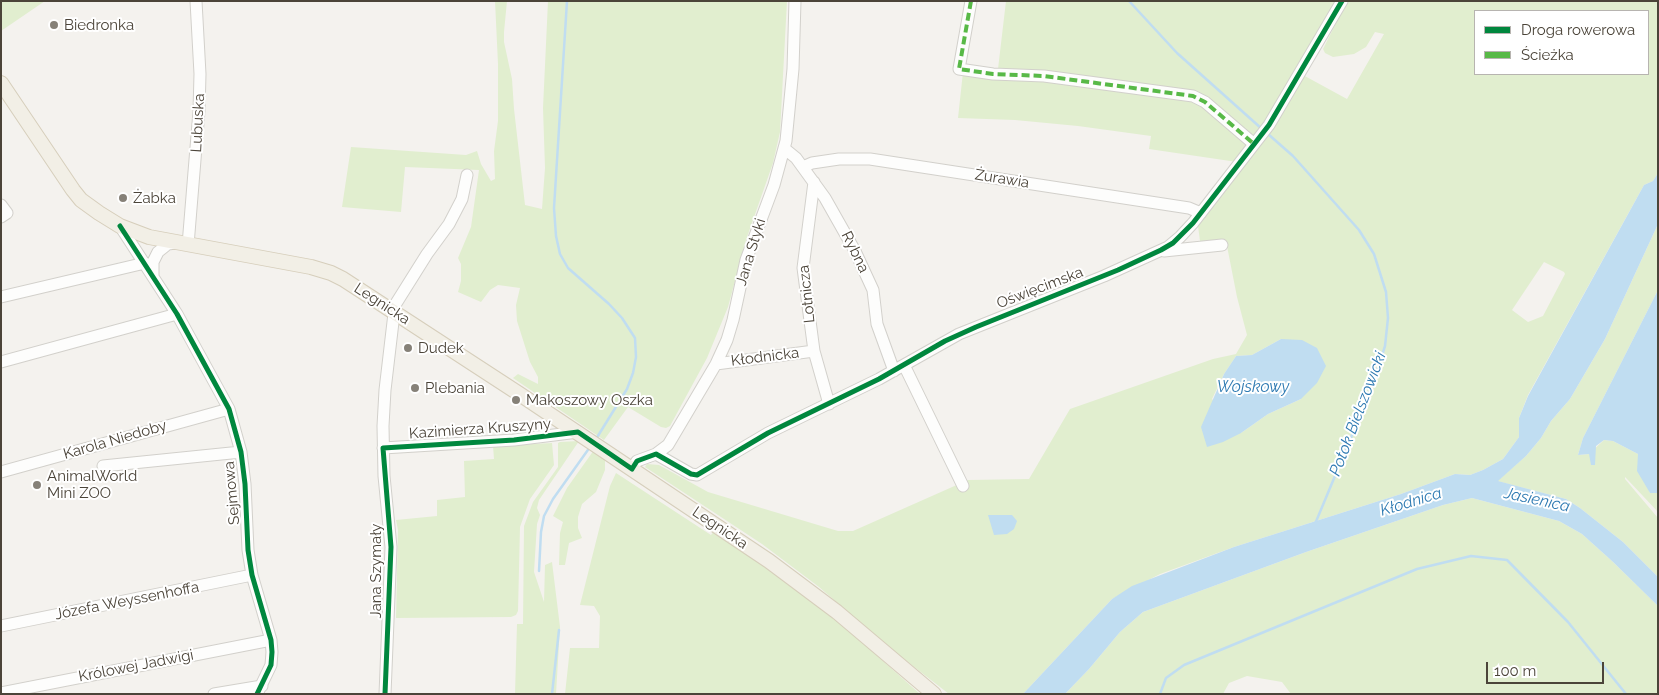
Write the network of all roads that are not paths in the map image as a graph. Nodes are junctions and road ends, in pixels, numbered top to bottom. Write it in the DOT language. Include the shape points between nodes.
graph roads {
  1 [pos="196,1"];
  2 [pos="795,1"];
  3 [pos="971,1"];
  4 [pos="1342,1"];
  5 [pos="1,83"];
  6 [pos="1258,140"];
  7 [pos="785,149"];
  8 [pos="803,167"];
  9 [pos="467,175"];
  10 [pos="814,182"];
  11 [pos="1,205"];
  12 [pos="1201,213"];
  13 [pos="1,217"];
  14 [pos="120,226"];
  15 [pos="1186,230"];
  16 [pos="182,244"];
  17 [pos="1222,245"];
  18 [pos="1194,247"];
  19 [pos="1153,254"];
  20 [pos="145,263"];
  21 [pos="153,276"];
  22 [pos="1,297"];
  23 [pos="395,312"];
  24 [pos="177,314"];
  25 [pos="814,351"];
  26 [pos="1,362"];
  27 [pos="716,364"];
  28 [pos="899,368"];
  29 [pos="829,404"];
  30 [pos="229,409"];
  31 [pos="580,434"];
  32 [pos="383,448"];
  33 [pos="241,452"];
  34 [pos="656,454"];
  35 [pos="103,466"];
  36 [pos="632,469"];
  37 [pos="1,472"];
  38 [pos="963,486"];
  39 [pos="252,576"];
  40 [pos="1,626"];
  41 [pos="271,640"];
  42 [pos="260,690"];
  43 [pos="239,692"];
  44 [pos="1,693"];
  45 [pos="214,694"];
  46 [pos="385,694"];
  47 [pos="934,694"];
  1 -- 16 [label="street, Lubuska" via="199,111"];
  2 -- 7 [label="street, Jana Styki" via="793,69"];
  3 -- 6 [label="street" via="959,69 1193,96"];
  4 -- 6 [label="street, Oświęcimska"];
  5 -- 14 [label="main road, Legnicka" via="77,195 89,207"];
  6 -- 12 [label="street, Oświęcimska"];
  7 -- 8 [label="street, Rybna"];
  7 -- 27 [label="street, Jana Styki" via="746,260 730,330"];
  8 -- 10 [label="street, Rybna"];
  8 -- 12 [label="street, Żurawia" via="839,159 875,160 1189,208"];
  9 -- 23 [label="street, Jana Szymały" via="462,199 450,224 427,254 396,305"];
  10 -- 25 [label="street, Lotnicza" via="803,263"];
  10 -- 28 [label="street, Rybna" via="837,217 869,281 877,324"];
  11 -- 13 [label="street" via="6,213"];
  12 -- 15 [label="street, Oświęcimska"];
  14 -- 16 [label="main road, Legnicka"];
  14 -- 20 [label="street, Sejmowa"];
  15 -- 18 [label="street"];
  15 -- 19 [label="street, Oświęcimska"];
  16 -- 21 [label="street" via="168,244 158,252 152,262"];
  16 -- 23 [label="main road, Legnicka" via="322,270 343,279"];
  17 -- 18 [label="street, Oświęcimska"];
  18 -- 19 [label="street, Oświęcimska"];
  19 -- 28 [label="street, Oświęcimska" via="976,327"];
  20 -- 21 [label="street, Sejmowa"];
  20 -- 22 [label="street"];
  21 -- 24 [label="street, Sejmowa"];
  23 -- 31 [label="main road, Legnicka"];
  23 -- 32 [label="street, Jana Szymały" via="385,390"];
  24 -- 26 [label="street"];
  24 -- 30 [label="street, Sejmowa"];
  25 -- 27 [label="street, Kłodnicka"];
  25 -- 29 [label="street, Lotnicza"];
  27 -- 34 [label="street, Jana Styki" via="666,448"];
  28 -- 29 [label="street, Oświęcimska"];
  28 -- 38 [label="street, Rybna"];
  29 -- 34 [label="street, Oświęcimska" via="768,434 698,475"];
  30 -- 33 [label="street, Sejmowa"];
  30 -- 37 [label="street, Karola Niedoby"];
  31 -- 32 [label="street, Kazimierza Kruszyny"];
  31 -- 36 [label="main road, Legnicka"];
  32 -- 46 [label="street, Jana Szymały" via="391,547"];
  33 -- 35 [label="street, Karola Niedoby"];
  33 -- 39 [label="street, Sejmowa"];
  34 -- 36 [label="street, Jana Styki" via="637,462"];
  36 -- 47 [label="main road, Legnicka" via="799,582"];
  39 -- 40 [label="street, Józefa Weyssenhoffa"];
  39 -- 41 [label="street, Sejmowa"];
  41 -- 42 [label="street, Sejmowa" via="271,665"];
  41 -- 44 [label="street, Królowej Jadwigi"];
  42 -- 43 [label="street"];
  43 -- 45 [label="street"];
}
